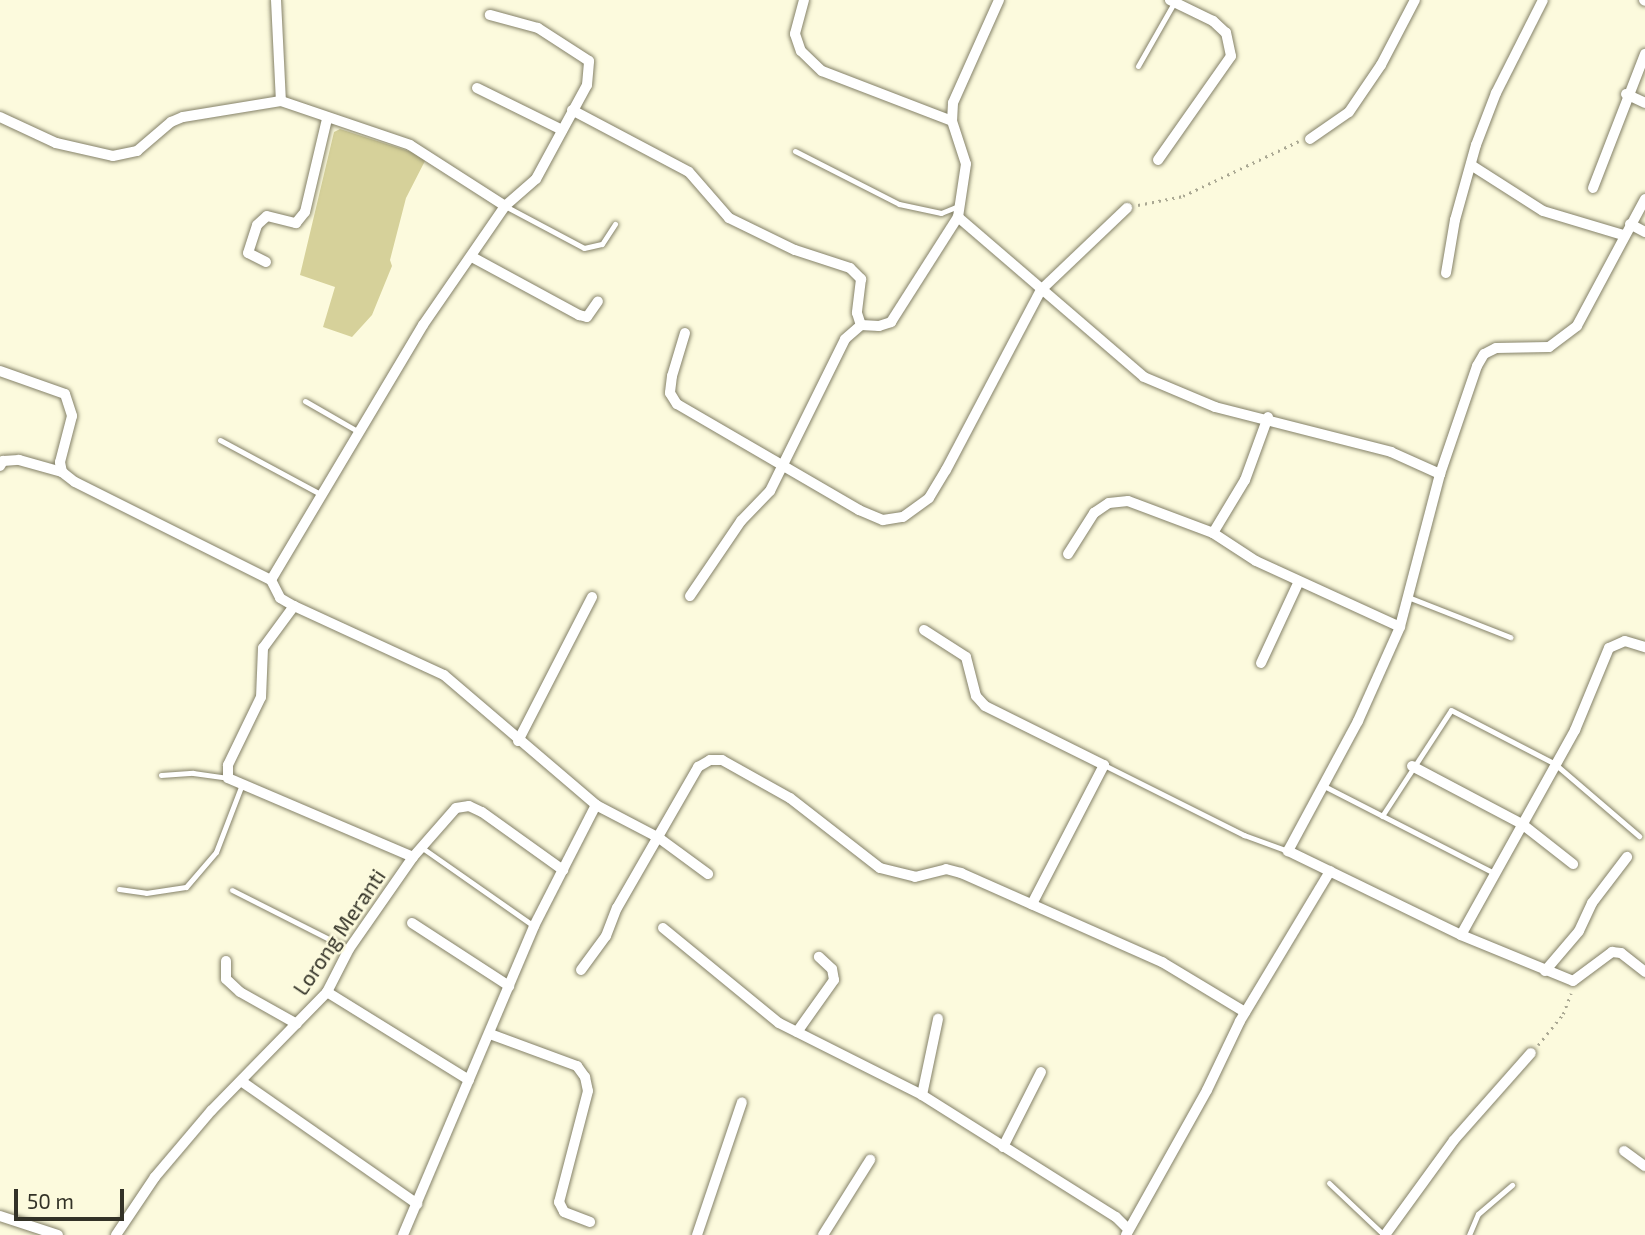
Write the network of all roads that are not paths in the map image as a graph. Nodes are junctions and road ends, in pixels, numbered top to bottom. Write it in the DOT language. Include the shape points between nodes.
graph roads {
  1 [pos="276,0"];
  2 [pos="804,0"];
  3 [pos="999,0"];
  4 [pos="1415,0"];
  5 [pos="1543,0"];
  6 [pos="1172,2"];
  7 [pos="490,15"];
  8 [pos="1645,54"];
  9 [pos="1138,66"];
  10 [pos="477,88"];
  11 [pos="1626,94"];
  12 [pos="281,101"];
  13 [pos="1645,103"];
  14 [pos="572,110"];
  15 [pos="0,117"];
  16 [pos="327,118"];
  17 [pos="952,121"];
  18 [pos="562,130"];
  19 [pos="1310,139"];
  20 [pos="795,151"];
  21 [pos="1158,159"];
  22 [pos="1471,165"];
  23 [pos="1593,188"];
  24 [pos="1645,199"];
  25 [pos="505,206"];
  26 [pos="1127,208"];
  27 [pos="957,212"];
  28 [pos="615,224"];
  29 [pos="1630,224"];
  30 [pos="1645,232"];
  31 [pos="1623,235"];
  32 [pos="472,257"];
  33 [pos="266,262"];
  34 [pos="1446,273"];
  35 [pos="1041,290"];
  36 [pos="598,301"];
  37 [pos="861,324"];
  38 [pos="685,333"];
  39 [pos="0,371"];
  40 [pos="305,401"];
  41 [pos="1268,417"];
  42 [pos="359,432"];
  43 [pos="220,440"];
  44 [pos="0,466"];
  45 [pos="785,466"];
  46 [pos="62,472"];
  47 [pos="1440,474"];
  48 [pos="322,495"];
  49 [pos="1213,533"];
  50 [pos="1068,554"];
  51 [pos="271,580"];
  52 [pos="1299,581"];
  53 [pos="690,596"];
  54 [pos="592,597"];
  55 [pos="1408,597"];
  56 [pos="294,606"];
  57 [pos="1400,626"];
  58 [pos="924,630"];
  59 [pos="1510,637"];
  60 [pos="1645,647"];
  61 [pos="1261,663"];
  62 [pos="518,741"];
  63 [pos="1555,764"];
  64 [pos="1104,765"];
  65 [pos="1412,766"];
  66 [pos="161,775"];
  67 [pos="228,778"];
  68 [pos="1321,785"];
  69 [pos="241,787"];
  70 [pos="596,805"];
  71 [pos="1382,816"];
  72 [pos="1522,824"];
  73 [pos="1639,835"];
  74 [pos="659,838"];
  75 [pos="421,847"];
  76 [pos="1289,851"];
  77 [pos="413,857"];
  78 [pos="1627,857"];
  79 [pos="1573,864"];
  80 [pos="563,870"];
  81 [pos="1330,871"];
  82 [pos="1494,873"];
  83 [pos="708,874"];
  84 [pos="119,889"];
  85 [pos="232,890"];
  86 [pos="1032,905"];
  87 [pos="412,923"];
  88 [pos="534,926"];
  89 [pos="663,928"];
  90 [pos="1461,934"];
  91 [pos="349,950"];
  92 [pos="819,957"];
  93 [pos="226,961"];
  94 [pos="581,970"];
  95 [pos="1545,971"];
  96 [pos="1645,972"];
  97 [pos="509,986"];
  98 [pos="327,992"];
  99 [pos="1245,1012"];
  100 [pos="938,1019"];
  101 [pos="297,1024"];
  102 [pos="797,1032"];
  103 [pos="490,1034"];
  104 [pos="1531,1053"];
  105 [pos="1041,1072"];
  106 [pos="469,1080"];
  107 [pos="241,1081"];
  108 [pos="922,1095"];
  109 [pos="742,1102"];
  110 [pos="1003,1147"];
  111 [pos="1623,1151"];
  112 [pos="870,1160"];
  113 [pos="1645,1166"];
  114 [pos="1329,1183"];
  115 [pos="1512,1185"];
  116 [pos="417,1204"];
  117 [pos="0,1216"];
  118 [pos="590,1222"];
  119 [pos="1127,1232"];
  120 [pos="58,1235"];
  121 [pos="116,1235"];
  122 [pos="403,1235"];
  123 [pos="696,1235"];
  124 [pos="822,1235"];
  125 [pos="1385,1235"];
  126 [pos="1469,1235"];
  1 -- 12 [label="street"];
  2 -- 17 [label="street" via="795,34 801,51 822,71"];
  3 -- 17 [label="street" via="967,64 953,103"];
  4 -- 19 [label="street" via="1381,65 1349,111"];
  5 -- 22 [label="street" via="1496,93"];
  6 -- 9 [label="lane"];
  6 -- 21 [label="street" via="1219,27 1231,56"];
  7 -- 14 [label="street" via="538,28 589,61 587,85"];
  8 -- 11 [label="street"];
  10 -- 18 [label="street"];
  11 -- 13 [label="street"];
  11 -- 23 [label="street"];
  12 -- 15 [label="street" via="184,117 171,122 137,151 113,156 56,143"];
  12 -- 16 [label="street"];
  14 -- 18 [label="street"];
  14 -- 37 [label="street" via="689,172 729,218 795,250 850,268 861,279 857,313"];
  16 -- 25 [label="street" via="410,145"];
  16 -- 33 [label="street" via="306,212 296,223 267,216 257,225 248,253"];
  17 -- 27 [label="street" via="966,164"];
  18 -- 25 [label="street" via="537,179"];
  20 -- 27 [label="lane" via="899,204"];
  22 -- 31 [label="street" via="1543,211"];
  22 -- 34 [label="street"];
  24 -- 29 [label="street"];
  25 -- 28 [label="lane" via="584,248 602,244"];
  25 -- 32 [label="street"];
  26 -- 35 [label="street"];
  27 -- 35 [label="street"];
  27 -- 37 [label="street" via="891,322"];
  29 -- 30 [label="street"];
  29 -- 31 [label="street"];
  31 -- 47 [label="street" via="1577,326 1563,340 1549,347 1504,347 1484,354"];
  32 -- 36 [label="street" via="579,315 587,317"];
  32 -- 42 [label="street" via="423,325"];
  35 -- 41 [label="street" via="1144,377 1216,407"];
  35 -- 45 [label="street" via="946,470 929,498 904,517 883,520"];
  37 -- 45 [label="street" via="845,339"];
  38 -- 45 [label="street" via="670,393 677,404"];
  39 -- 46 [label="street" via="65,394 72,416 61,449"];
  40 -- 42 [label="lane"];
  41 -- 47 [label="street" via="1391,452"];
  41 -- 49 [label="street" via="1245,480"];
  42 -- 48 [label="street"];
  43 -- 48 [label="lane"];
  44 -- 46 [label="street" via="3,461 19,460"];
  45 -- 53 [label="street"];
  46 -- 51 [label="street" via="93,492"];
  47 -- 55 [label="street"];
  48 -- 51 [label="street"];
  49 -- 50 [label="street" via="1128,501 1109,503 1094,513"];
  49 -- 52 [label="street"];
  51 -- 56 [label="street" via="280,598"];
  52 -- 57 [label="street"];
  52 -- 61 [label="street"];
  54 -- 62 [label="street"];
  55 -- 57 [label="street"];
  55 -- 59 [label="lane"];
  56 -- 62 [label="street" via="444,675"];
  56 -- 67 [label="street" via="264,649 261,696 228,765"];
  57 -- 68 [label="street" via="1359,721"];
  58 -- 64 [label="street" via="966,656 976,696 985,706"];
  60 -- 63 [label="street" via="1625,641 1609,648 1584,712"];
  62 -- 70 [label="street"];
  63 -- 65 [label="lane" via="1451,710"];
  63 -- 72 [label="street"];
  63 -- 73 [label="lane"];
  64 -- 76 [label="lane" via="1244,835"];
  64 -- 86 [label="street"];
  65 -- 71 [label="lane"];
  65 -- 72 [label="street"];
  66 -- 67 [label="lane"];
  67 -- 69 [label="street"];
  68 -- 71 [label="lane"];
  68 -- 76 [label="street"];
  69 -- 77 [label="street" via="371,836"];
  69 -- 84 [label="lane" via="216,852 186,887 156,893"];
  70 -- 74 [label="street"];
  70 -- 80 [label="street"];
  71 -- 82 [label="lane"];
  72 -- 79 [label="street"];
  72 -- 82 [label="street"];
  74 -- 83 [label="street"];
  74 -- 86 [label="street" via="698,767 722,760 790,798 880,868 915,877 946,869"];
  74 -- 94 [label="street" via="617,908 599,949"];
  75 -- 77 [label="street, Lorong Meranti"];
  75 -- 80 [label="street, Lorong Meranti" via="456,808 469,806"];
  75 -- 88 [label="lane"];
  76 -- 81 [label="street"];
  77 -- 91 [label="street, Lorong Meranti"];
  78 -- 95 [label="street" via="1591,903 1579,931"];
  80 -- 88 [label="street"];
  81 -- 90 [label="street"];
  81 -- 99 [label="street"];
  82 -- 90 [label="street"];
  85 -- 91 [label="lane"];
  86 -- 99 [label="street" via="1162,962"];
  87 -- 97 [label="street"];
  88 -- 97 [label="street"];
  89 -- 102 [label="street" via="779,1023"];
  90 -- 95 [label="street"];
  91 -- 98 [label="street, Lorong Meranti"];
  92 -- 102 [label="street" via="832,969 835,980"];
  93 -- 101 [label="street" via="226,979 240,992"];
  95 -- 96 [label="street" via="1573,981 1612,952 1621,953"];
  97 -- 103 [label="street"];
  98 -- 101 [label="street, Lorong Meranti"];
  98 -- 106 [label="street"];
  99 -- 119 [label="street"];
  100 -- 108 [label="street"];
  101 -- 107 [label="street, Lorong Meranti"];
  102 -- 108 [label="street"];
  103 -- 106 [label="street"];
  103 -- 118 [label="street" via="577,1066 585,1077 588,1091 559,1202 564,1212"];
  104 -- 125 [label="street" via="1454,1140"];
  105 -- 110 [label="street"];
  106 -- 116 [label="street"];
  107 -- 116 [label="street"];
  107 -- 121 [label="street, Lorong Meranti" via="155,1177"];
  108 -- 110 [label="street"];
  109 -- 123 [label="street"];
  110 -- 119 [label="street" via="1116,1217"];
  111 -- 113 [label="street"];
  112 -- 124 [label="street"];
  114 -- 125 [label="lane"];
  115 -- 126 [label="lane" via="1478,1214"];
  116 -- 122 [label="street"];
  117 -- 120 [label="street"];
}
